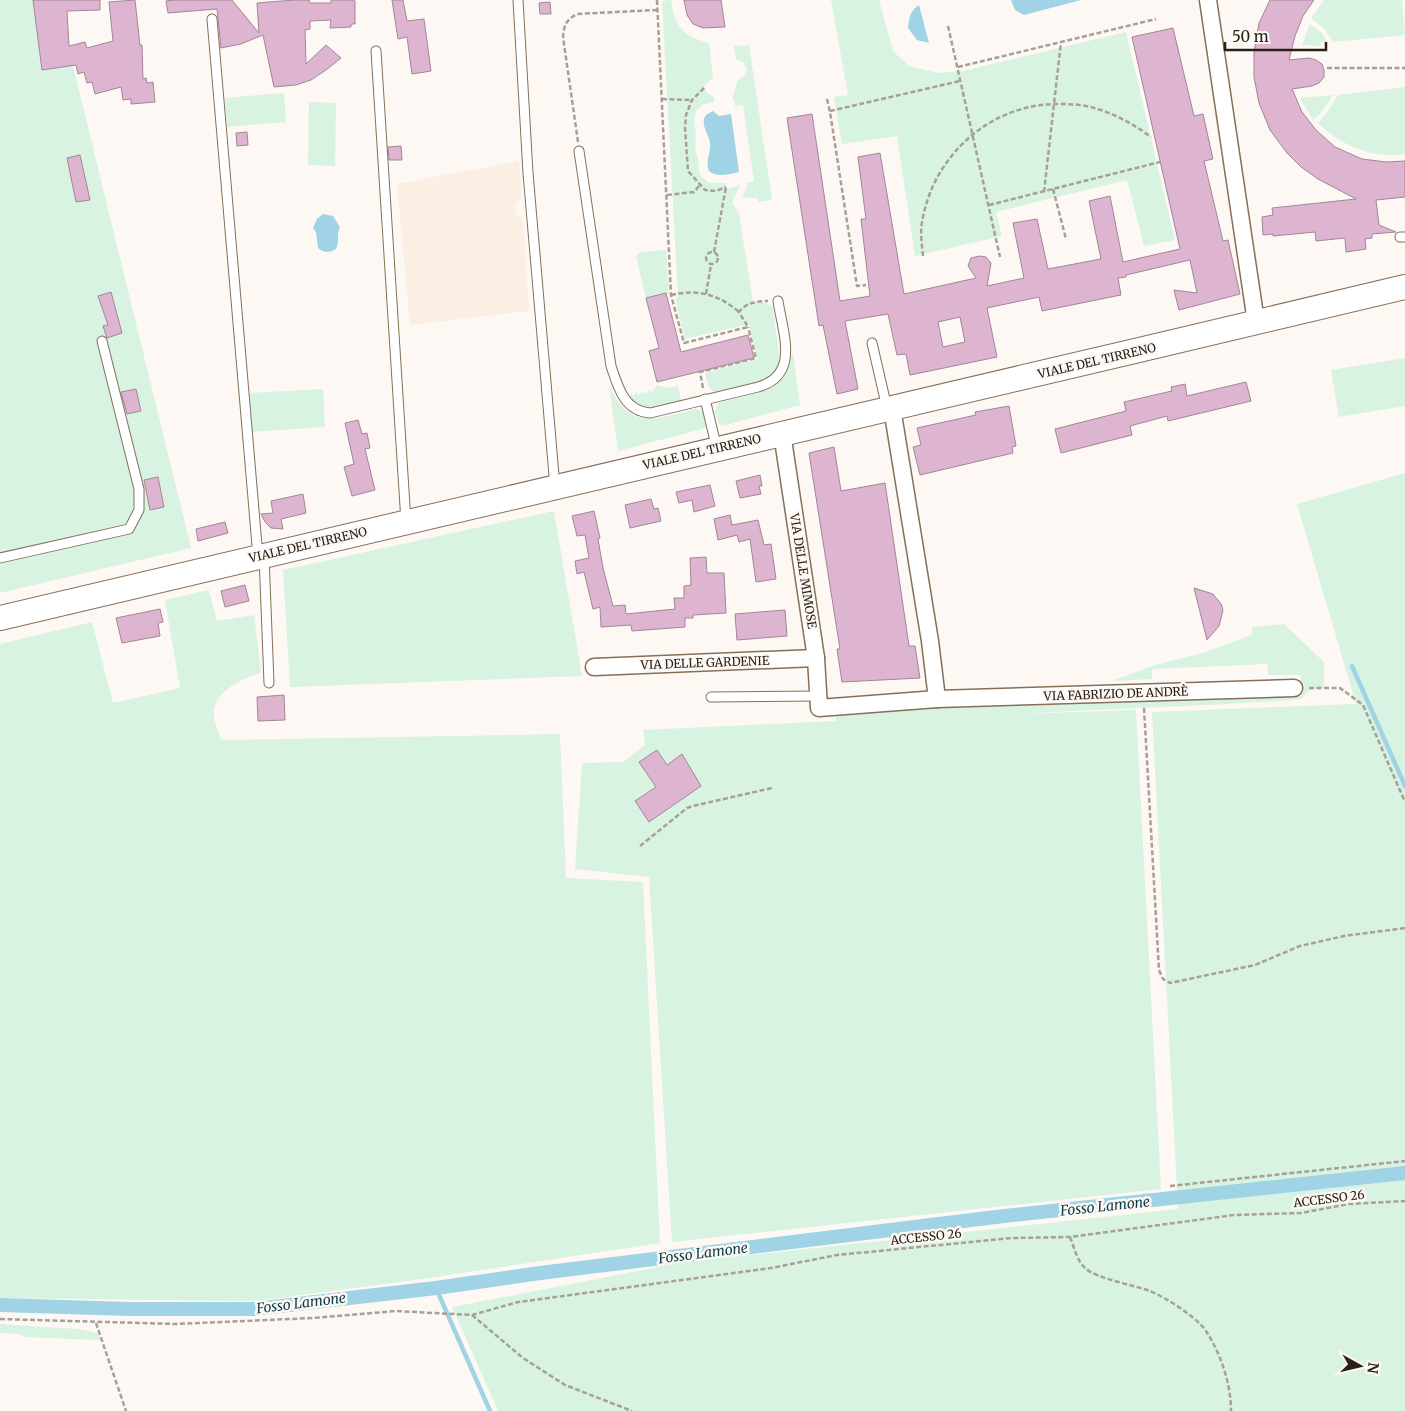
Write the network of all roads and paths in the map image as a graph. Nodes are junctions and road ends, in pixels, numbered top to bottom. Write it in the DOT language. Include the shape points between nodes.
graph roads {
  1 [pos="518,0"];
  2 [pos="657,0"];
  3 [pos="1208,0"];
  4 [pos="657,10"];
  5 [pos="212,19"];
  6 [pos="1156,19"];
  7 [pos="948,26"];
  8 [pos="1061,42"];
  9 [pos="376,51"];
  10 [pos="957,67"];
  11 [pos="1327,68"];
  12 [pos="1405,68"];
  13 [pos="960,81"];
  14 [pos="704,88"];
  15 [pos="662,99"];
  16 [pos="827,99"];
  17 [pos="692,100"];
  18 [pos="1054,104"];
  19 [pos="830,112"];
  20 [pos="973,135"];
  21 [pos="1151,136"];
  22 [pos="580,151"];
  23 [pos="1160,162"];
  24 [pos="700,185"];
  25 [pos="1053,189"];
  26 [pos="1044,192"];
  27 [pos="666,195"];
  28 [pos="989,205"];
  29 [pos="1066,239"];
  30 [pos="714,252"];
  31 [pos="922,256"];
  32 [pos="1000,257"];
  33 [pos="711,264"];
  34 [pos="866,285"];
  35 [pos="1405,287"];
  36 [pos="706,294"];
  37 [pos="671,295"];
  38 [pos="778,301"];
  39 [pos="739,312"];
  40 [pos="1256,322"];
  41 [pos="748,327"];
  42 [pos="102,341"];
  43 [pos="872,343"];
  44 [pos="705,399"];
  45 [pos="890,409"];
  46 [pos="782,433"];
  47 [pos="717,449"];
  48 [pos="555,487"];
  49 [pos="406,522"];
  50 [pos="261,556"];
  51 [pos="0,558"];
  52 [pos="0,618"];
  53 [pos="816,658"];
  54 [pos="594,667"];
  55 [pos="268,683"];
  56 [pos="1294,688"];
  57 [pos="1142,693"];
  58 [pos="710,697"];
  59 [pos="937,699"];
  60 [pos="819,702"];
  61 [pos="772,788"];
  62 [pos="730,790"];
  63 [pos="731,797"];
  64 [pos="1405,802"];
  65 [pos="640,846"];
  66 [pos="1405,928"];
  67 [pos="1405,1161"];
  68 [pos="1170,1186"];
  69 [pos="1405,1201"];
  70 [pos="1070,1237"];
  71 [pos="472,1315"];
  72 [pos="0,1319"];
  73 [pos="96,1322"];
  74 [pos="126,1411"];
  75 [pos="632,1411"];
  76 [pos="1231,1411"];
  1 -- 48 [label="lane" via="528,173"];
  2 -- 4 [label="path"];
  3 -- 40 [label="street"];
  4 -- 15 [label="path"];
  4 -- 22 [label="path" via="577,14 567,19 563,37"];
  5 -- 50 [label="lane"];
  6 -- 8 [label="path"];
  7 -- 10 [label="path"];
  8 -- 10 [label="path"];
  8 -- 18 [label="path"];
  9 -- 49 [label="lane"];
  10 -- 13 [label="path"];
  11 -- 12 [label="path"];
  13 -- 19 [label="path"];
  13 -- 20 [label="path"];
  14 -- 17 [label="path"];
  15 -- 17 [label="path"];
  15 -- 27 [label="path"];
  16 -- 19 [label="path"];
  17 -- 24 [label="path" via="685,122 687,165 690,175"];
  18 -- 20 [label="path" via="1024,108 992,120"];
  18 -- 21 [label="path" via="1101,110"];
  18 -- 26 [label="path"];
  19 -- 34 [label="path" via="857,286"];
  20 -- 28 [label="path"];
  20 -- 31 [label="path" via="938,174 922,223"];
  22 -- 44 [label="lane" via="611,366 619,392 630,405 650,413"];
  23 -- 25 [label="path"];
  24 -- 27 [label="path" via="694,192"];
  24 -- 30 [label="path" via="712,191 726,187"];
  25 -- 26 [label="path"];
  25 -- 29 [label="path"];
  26 -- 28 [label="path"];
  27 -- 37 [label="path"];
  28 -- 32 [label="path"];
  30 -- 33 [label="path" via="718,260"];
  30 -- 33 [label="path" via="709,253 706,260"];
  33 -- 36 [label="path"];
  35 -- 40 [label="main road, VIALE DEL TIRRENO"];
  36 -- 37 [label="path" via="686,292"];
  36 -- 39 [label="path" via="718,297"];
  37 -- 41 [label="path" via="684,343"];
  38 -- 39 [label="path" via="753,302"];
  38 -- 44 [label="lane" via="785,356 779,376 765,385"];
  39 -- 41 [label="path"];
  40 -- 45 [label="main road, VIALE DEL TIRRENO"];
  41 -- 44 [label="path" via="756,358 700,372"];
  42 -- 51 [label="lane" via="138,489 139,510 128,529"];
  43 -- 45 [label="lane"];
  44 -- 47 [label="lane"];
  45 -- 46 [label="main road, VIALE DEL TIRRENO"];
  45 -- 59 [label="street"];
  46 -- 47 [label="main road, VIALE DEL TIRRENO"];
  46 -- 53 [label="street, VIA DELLE MIMOSE"];
  47 -- 48 [label="main road, VIALE DEL TIRRENO"];
  48 -- 49 [label="main road, VIALE DEL TIRRENO"];
  49 -- 50 [label="main road, VIALE DEL TIRRENO"];
  50 -- 52 [label="main road, VIALE DEL TIRRENO"];
  50 -- 55 [label="lane"];
  53 -- 54 [label="street, VIA DELLE GARDENIE"];
  53 -- 60 [label="street, VIA DELLE MIMOSE"];
  56 -- 57 [label="street, VIA FABRIZIO DE ANDRÈ"];
  56 -- 64 [label="path" via="1340,688 1363,705"];
  57 -- 59 [label="street, VIA FABRIZIO DE ANDRÈ"];
  57 -- 66 [label="path" via="1159,970 1163,979 1170,983 1185,980 1255,965 1300,946"];
  58 -- 60 [label="lane"];
  59 -- 60 [label="street, VIA FABRIZIO DE ANDRÈ"];
  61 -- 63 [label="path"];
  62 -- 63 [label="path"];
  63 -- 65 [label="path" via="688,808"];
  67 -- 68 [label="path"];
  69 -- 70 [label="path, ACCESSO 26" via="1348,1204 1301,1213 1234,1215"];
  70 -- 71 [label="path, ACCESSO 26" via="1012,1238 837,1255 771,1268 518,1302"];
  70 -- 76 [label="path" via="1085,1269 1151,1292 1188,1314 1206,1330 1220,1358 1231,1398"];
  71 -- 73 [label="path, ACCESSO 26" via="396,1311 176,1324"];
  71 -- 75 [label="path" via="523,1358 565,1385"];
  72 -- 73 [label="path, ACCESSO 26"];
  73 -- 74 [label="path"];
}
